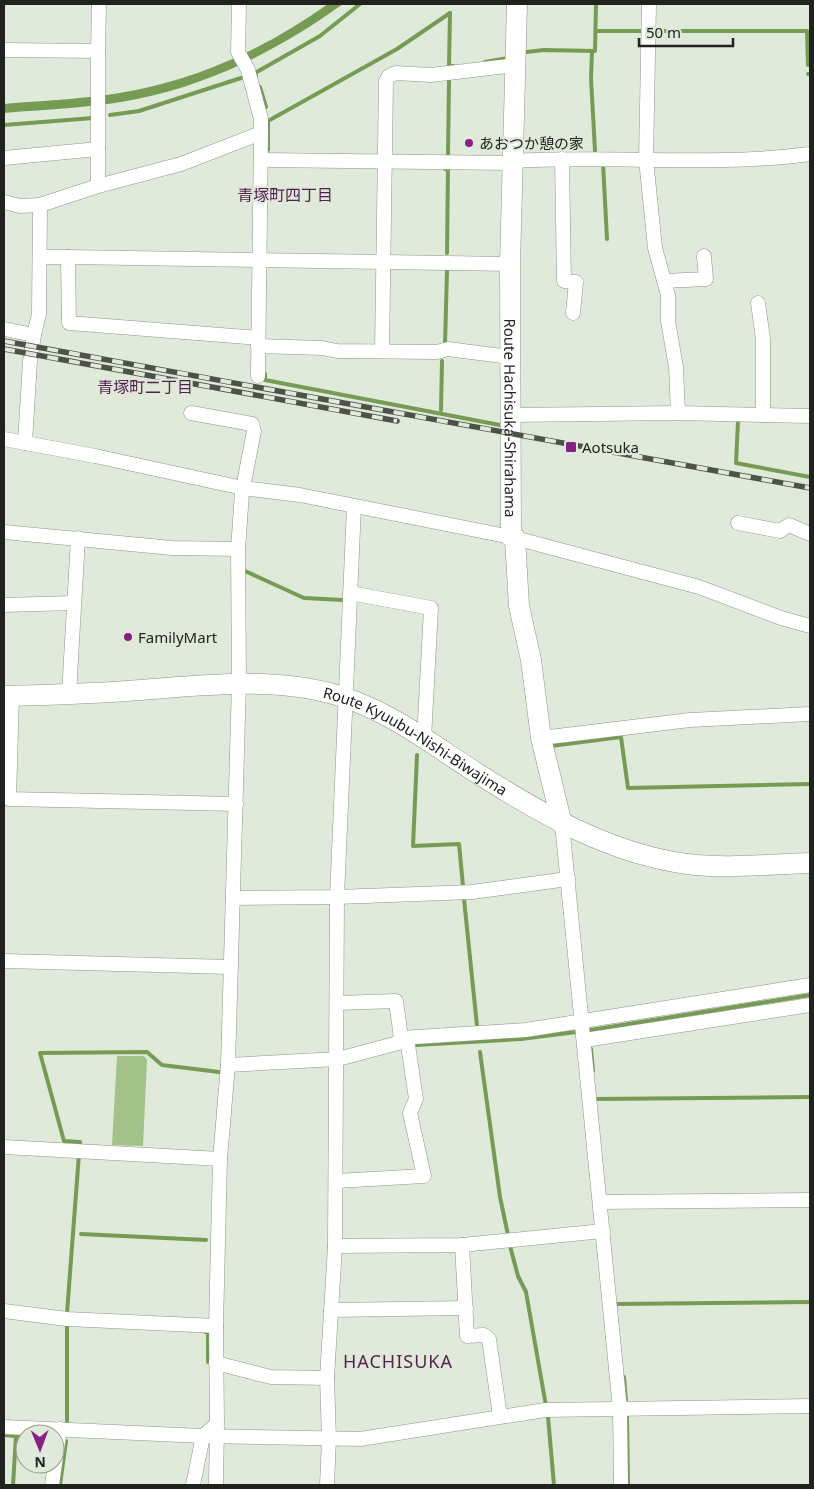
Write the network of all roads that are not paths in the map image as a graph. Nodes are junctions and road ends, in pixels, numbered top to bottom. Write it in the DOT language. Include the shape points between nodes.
graph roads {
  1 [pos="99,4"];
  2 [pos="239,4"];
  3 [pos="518,4"];
  4 [pos="649,4"];
  5 [pos="4,50"];
  6 [pos="98,51"];
  7 [pos="516,65"];
  8 [pos="261,133"];
  9 [pos="98,149"];
  10 [pos="810,154"];
  11 [pos="4,158"];
  12 [pos="646,158"];
  13 [pos="562,159"];
  14 [pos="262,160"];
  15 [pos="385,161"];
  16 [pos="513,162"];
  17 [pos="98,186"];
  18 [pos="4,202"];
  19 [pos="40,205"];
  20 [pos="40,256"];
  21 [pos="704,256"];
  22 [pos="68,257"];
  23 [pos="259,261"];
  24 [pos="383,263"];
  25 [pos="510,264"];
  26 [pos="664,281"];
  27 [pos="758,303"];
  28 [pos="573,313"];
  29 [pos="4,329"];
  30 [pos="34,335"];
  31 [pos="258,342"];
  32 [pos="382,352"];
  33 [pos="510,357"];
  34 [pos="258,376"];
  35 [pos="191,413"];
  36 [pos="678,413"];
  37 [pos="510,415"];
  38 [pos="764,415"];
  39 [pos="810,416"];
  40 [pos="4,440"];
  41 [pos="25,443"];
  42 [pos="243,488"];
  43 [pos="354,506"];
  44 [pos="738,523"];
  45 [pos="4,532"];
  46 [pos="810,534"];
  47 [pos="78,538"];
  48 [pos="513,538"];
  49 [pos="238,549"];
  50 [pos="350,593"];
  51 [pos="74,603"];
  52 [pos="4,605"];
  53 [pos="810,626"];
  54 [pos="239,684"];
  55 [pos="69,694"];
  56 [pos="8,696"];
  57 [pos="346,698"];
  58 [pos="810,714"];
  59 [pos="541,738"];
  60 [pos="424,739"];
  61 [pos="236,804"];
  62 [pos="562,824"];
  63 [pos="810,863"];
  64 [pos="568,879"];
  65 [pos="337,897"];
  66 [pos="233,898"];
  67 [pos="4,961"];
  68 [pos="231,967"];
  69 [pos="810,984"];
  70 [pos="337,1003"];
  71 [pos="810,1005"];
  72 [pos="583,1021"];
  73 [pos="404,1038"];
  74 [pos="585,1040"];
  75 [pos="338,1059"];
  76 [pos="228,1065"];
  77 [pos="4,1147"];
  78 [pos="220,1159"];
  79 [pos="336,1181"];
  80 [pos="810,1200"];
  81 [pos="600,1202"];
  82 [pos="603,1231"];
  83 [pos="462,1245"];
  84 [pos="335,1246"];
  85 [pos="466,1308"];
  86 [pos="331,1310"];
  87 [pos="4,1311"];
  88 [pos="216,1326"];
  89 [pos="216,1363"];
  90 [pos="327,1378"];
  91 [pos="810,1406"];
  92 [pos="620,1409"];
  93 [pos="500,1416"];
  94 [pos="65,1429"];
  95 [pos="212,1432"];
  96 [pos="329,1439"];
  97 [pos="193,1485"];
  98 [pos="216,1485"];
  99 [pos="327,1485"];
  100 [pos="621,1485"];
  1 -- 6 [label="street"];
  2 -- 8 [label="street" via="238,52 246,67 261,118"];
  3 -- 7 [label="main road, Route Hachisuka-Shirahama"];
  4 -- 12 [label="street"];
  5 -- 6 [label="street"];
  6 -- 9 [label="street"];
  7 -- 15 [label="street" via="431,75 396,73 389,76 386,81"];
  7 -- 16 [label="main road, Route Hachisuka-Shirahama"];
  8 -- 14 [label="street"];
  8 -- 17 [label="street" via="181,164"];
  9 -- 11 [label="street"];
  9 -- 17 [label="street"];
  10 -- 12 [label="street" via="753,158"];
  12 -- 13 [label="street"];
  12 -- 26 [label="street" via="655,248"];
  13 -- 16 [label="street"];
  13 -- 28 [label="street" via="564,281 576,282"];
  14 -- 15 [label="street"];
  14 -- 23 [label="street"];
  15 -- 16 [label="street"];
  15 -- 24 [label="street"];
  16 -- 25 [label="main road, Route Hachisuka-Shirahama"];
  17 -- 19 [label="street"];
  18 -- 19 [label="street" via="20,206"];
  19 -- 20 [label="street"];
  20 -- 22 [label="street"];
  20 -- 30 [label="street" via="39,314"];
  21 -- 26 [label="street" via="706,279"];
  22 -- 23 [label="street"];
  22 -- 31 [label="street" via="69,323"];
  23 -- 24 [label="street"];
  23 -- 31 [label="street"];
  24 -- 25 [label="street"];
  24 -- 32 [label="street"];
  25 -- 33 [label="main road, Route Hachisuka-Shirahama"];
  26 -- 36 [label="street" via="676,367"];
  27 -- 38 [label="street" via="763,339"];
  29 -- 30 [label="street"];
  30 -- 41 [label="street"];
  31 -- 32 [label="street"];
  31 -- 34 [label="street"];
  32 -- 33 [label="street" via="448,349"];
  33 -- 37 [label="main road, Route Hachisuka-Shirahama"];
  35 -- 42 [label="street" via="252,424 254,431"];
  36 -- 37 [label="street"];
  36 -- 38 [label="street"];
  37 -- 48 [label="main road, Route Hachisuka-Shirahama"];
  38 -- 39 [label="street"];
  40 -- 41 [label="street"];
  41 -- 42 [label="street"];
  42 -- 43 [label="street"];
  42 -- 49 [label="street"];
  43 -- 48 [label="street"];
  43 -- 50 [label="street"];
  44 -- 46 [label="street" via="780,531 788,525"];
  45 -- 47 [label="street"];
  47 -- 49 [label="street" via="172,548"];
  47 -- 51 [label="street"];
  48 -- 53 [label="street" via="698,587"];
  48 -- 59 [label="main road, Route Hachisuka-Shirahama" via="519,606 531,660"];
  49 -- 54 [label="street"];
  50 -- 57 [label="street"];
  50 -- 60 [label="street" via="431,608"];
  51 -- 52 [label="street"];
  51 -- 55 [label="street"];
  54 -- 55 [label="main road, Route Kyuubu-Nishi-Biwajima"];
  54 -- 57 [label="main road, Route Kyuubu-Nishi-Biwajima" via="284,685"];
  54 -- 61 [label="street"];
  55 -- 56 [label="main road, Route Kyuubu-Nishi-Biwajima"];
  56 -- 61 [label="street" via="9,799"];
  57 -- 60 [label="main road, Route Kyuubu-Nishi-Biwajima" via="386,716"];
  57 -- 65 [label="street"];
  58 -- 59 [label="street" via="690,720"];
  59 -- 62 [label="main road, Route Hachisuka-Shirahama"];
  60 -- 62 [label="main road, Route Kyuubu-Nishi-Biwajima"];
  61 -- 66 [label="street"];
  62 -- 63 [label="main road, Route Kyuubu-Nishi-Biwajima" via="627,850 686,864"];
  62 -- 64 [label="street"];
  64 -- 65 [label="street" via="472,892"];
  64 -- 72 [label="street"];
  65 -- 66 [label="street"];
  65 -- 70 [label="street"];
  66 -- 68 [label="street"];
  67 -- 68 [label="street"];
  68 -- 76 [label="street"];
  69 -- 72 [label="street"];
  70 -- 73 [label="street" via="396,1001"];
  70 -- 75 [label="street"];
  71 -- 74 [label="street"];
  72 -- 73 [label="street" via="526,1030"];
  72 -- 74 [label="street"];
  73 -- 75 [label="street" via="398,1043"];
  73 -- 79 [label="street" via="416,1099 410,1113 424,1176"];
  74 -- 81 [label="street"];
  75 -- 76 [label="street"];
  75 -- 79 [label="street"];
  76 -- 78 [label="street"];
  77 -- 78 [label="street"];
  78 -- 88 [label="street"];
  79 -- 84 [label="street"];
  80 -- 81 [label="street"];
  81 -- 82 [label="street"];
  82 -- 83 [label="street"];
  82 -- 92 [label="street"];
  83 -- 84 [label="street"];
  83 -- 85 [label="street"];
  84 -- 86 [label="street"];
  85 -- 86 [label="street"];
  85 -- 93 [label="street" via="468,1336 484,1335 489,1339"];
  86 -- 90 [label="street"];
  87 -- 88 [label="street" via="68,1319"];
  88 -- 89 [label="street"];
  89 -- 90 [label="street" via="271,1377"];
  89 -- 95 [label="street"];
  90 -- 96 [label="street"];
  91 -- 92 [label="street"];
  92 -- 93 [label="street" via="545,1410"];
  92 -- 100 [label="street"];
  93 -- 96 [label="street" via="360,1439"];
  94 -- 95 [label="street"];
  95 -- 96 [label="street"];
  95 -- 97 [label="street"];
  95 -- 98 [label="street"];
  96 -- 99 [label="street"];
}
